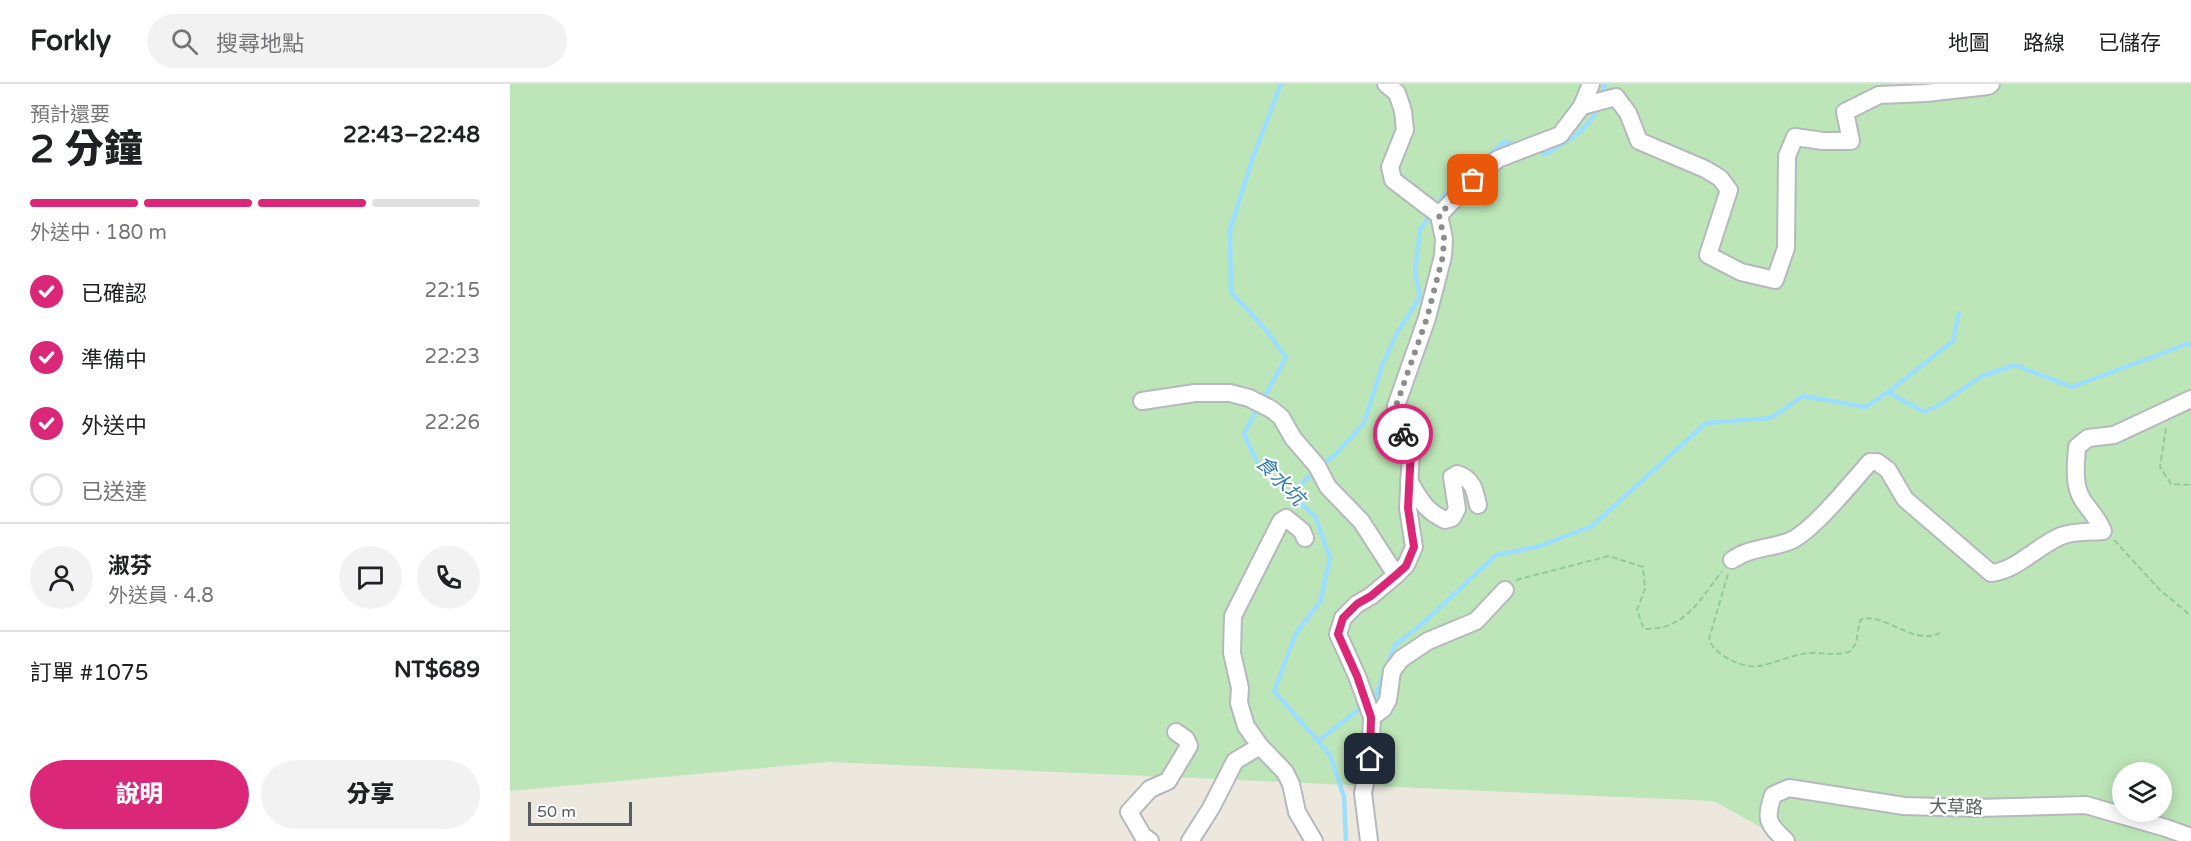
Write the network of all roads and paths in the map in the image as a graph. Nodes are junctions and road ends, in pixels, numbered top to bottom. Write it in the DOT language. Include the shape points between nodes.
graph roads {
  1 [pos="1386,84"];
  2 [pos="1592,84"];
  3 [pos="1990,84"];
  4 [pos="1615,93"];
  5 [pos="1586,104"];
  6 [pos="1433,210"];
  7 [pos="2191,399"];
  8 [pos="1142,401"];
  9 [pos="2169,424"];
  10 [pos="1409,480"];
  11 [pos="2191,485"];
  12 [pos="1478,505"];
  13 [pos="2103,531"];
  14 [pos="1305,538"];
  15 [pos="1732,560"];
  16 [pos="1396,575"];
  17 [pos="1505,590"];
  18 [pos="2191,616"];
  19 [pos="1943,631"];
  20 [pos="1369,710"];
  21 [pos="1176,732"];
  22 [pos="1260,746"];
  23 [pos="2191,837"];
  24 [pos="1150,841"];
  25 [pos="1190,841"];
  26 [pos="1314,841"];
  27 [pos="1369,841"];
  28 [pos="1786,841"];
  1 -- 6 [label="street" via="1397,93 1405,129 1390,167 1393,180"];
  2 -- 5 [label="street"];
  3 -- 4 [label="street" via="1926,93 1879,94 1845,112 1851,141 1795,137 1787,156 1786,248 1775,280 1741,272 1708,255 1729,190 1720,177 1639,141"];
  4 -- 5 [label="street"];
  5 -- 6 [label="street" via="1560,135 1498,159"];
  6 -- 10 [label="street" via="1444,238 1443,256 1427,318 1396,406 1397,423 1411,450"];
  7 -- 13 [label="street" via="2114,435 2088,438 2077,447 2076,479 2081,497"];
  8 -- 16 [label="street" via="1195,393 1230,393 1271,409 1281,417 1328,487 1360,521"];
  9 -- 11 [label="path" via="2164,430 2160,466 2171,484"];
  10 -- 12 [label="street" via="1424,507 1445,520 1452,518 1457,509 1452,477 1457,474 1474,486"];
  10 -- 16 [label="street" via="1408,508 1414,547 1406,566"];
  13 -- 15 [label="street" via="2064,535 2002,572 1991,573 1905,499 1888,470 1870,462 1805,533 1789,542 1742,553"];
  13 -- 18 [label="path"];
  14 -- 22 [label="street" via="1286,518 1281,521 1233,616 1232,653 1240,688 1239,703 1246,726"];
  15 -- 17 [label="path" via="1691,612 1659,630 1644,629 1637,610 1645,589 1642,567 1609,556 1516,580"];
  15 -- 19 [label="path" via="1709,639 1711,646 1726,657 1742,663 1757,666 1810,653 1839,656 1851,651 1863,618 1920,635"];
  16 -- 20 [label="street" via="1343,618 1338,634"];
  17 -- 20 [label="street" via="1476,621 1428,641 1401,659 1392,671 1383,709"];
  20 -- 27 [label="street" via="1370,759 1363,793"];
  21 -- 24 [label="street" via="1189,746 1168,781 1150,789 1129,812"];
  22 -- 25 [label="street" via="1235,761"];
  22 -- 26 [label="street" via="1285,772 1297,812"];
  23 -- 28 [label="street, 大草路" via="2086,805 1904,806 1789,788 1773,795 1767,813 1772,828"];
}
